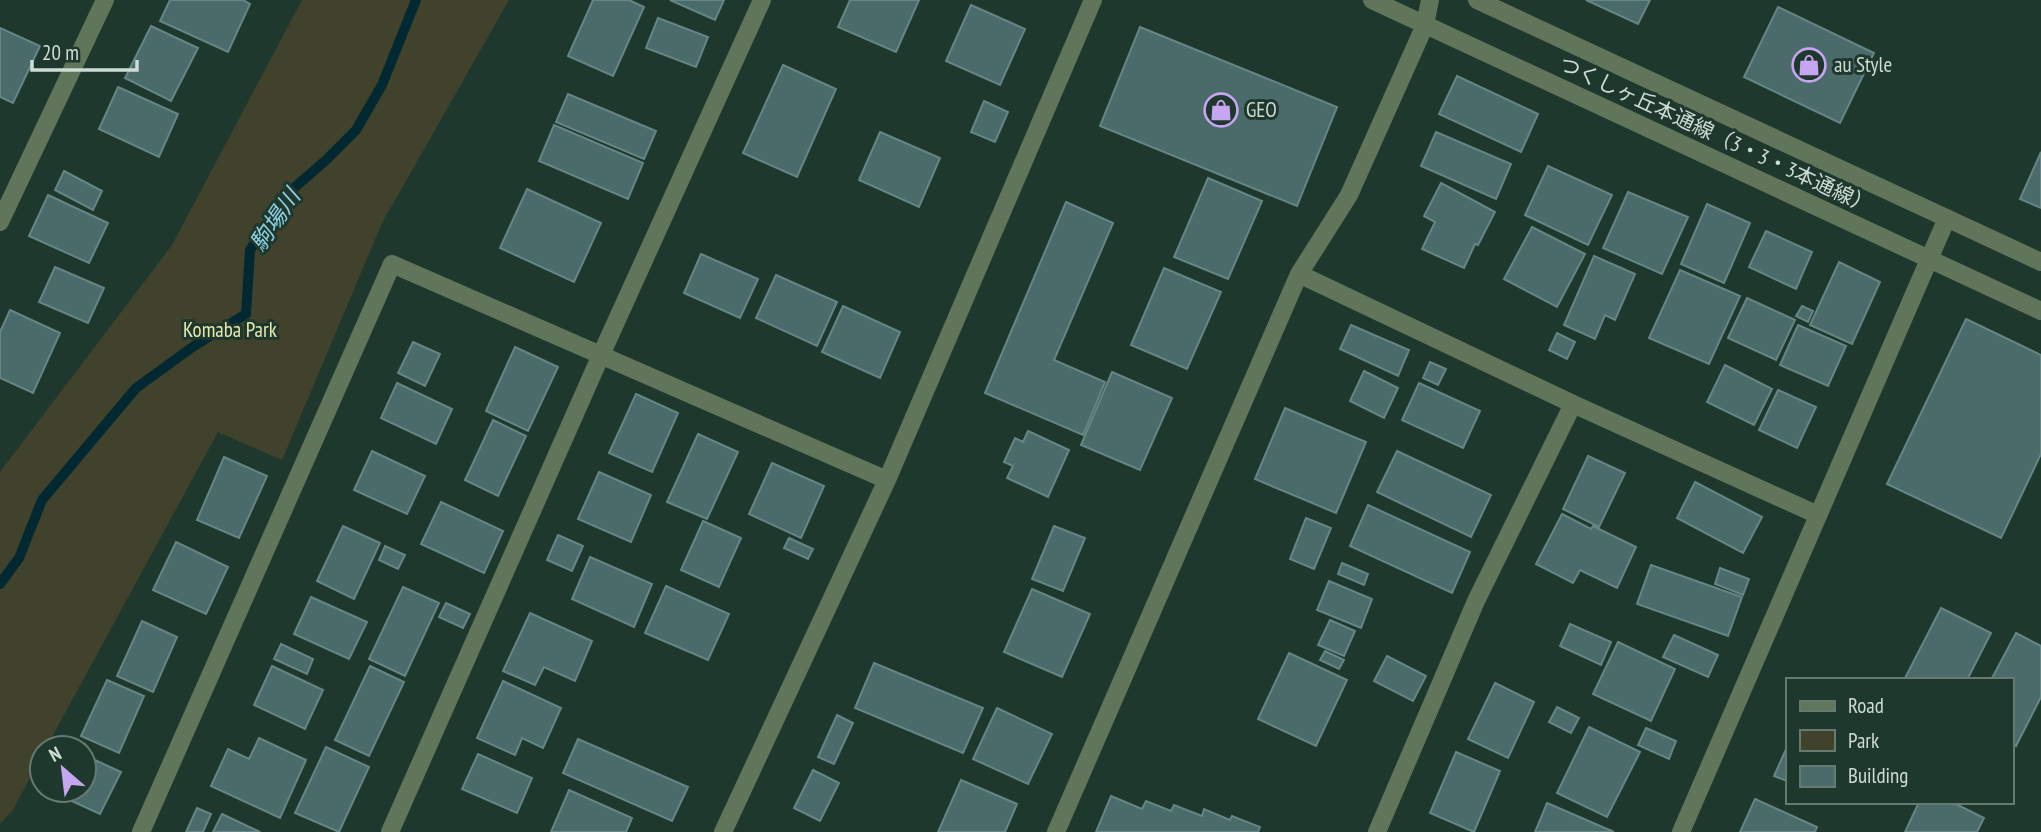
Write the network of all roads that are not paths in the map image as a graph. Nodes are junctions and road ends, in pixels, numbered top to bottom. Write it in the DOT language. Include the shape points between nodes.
graph roads {
  1 [pos="105,0"];
  2 [pos="762,0"];
  3 [pos="1093,0"];
  4 [pos="1373,0"];
  5 [pos="1430,0"];
  6 [pos="1477,0"];
  7 [pos="1425,25"];
  8 [pos="1947,218"];
  9 [pos="0,222"];
  10 [pos="1929,259"];
  11 [pos="2041,262"];
  12 [pos="1299,274"];
  13 [pos="2041,311"];
  14 [pos="600,355"];
  15 [pos="1573,404"];
  16 [pos="887,480"];
  17 [pos="1818,515"];
  18 [pos="141,832"];
  19 [pos="390,832"];
  20 [pos="723,832"];
  21 [pos="1056,832"];
  22 [pos="1377,832"];
  23 [pos="1681,832"];
  1 -- 9 [label="street"];
  2 -- 14 [label="street"];
  3 -- 16 [label="street"];
  4 -- 7 [label="street, つくしヶ丘本通線（3・3・3本通線）"];
  5 -- 7 [label="street"];
  6 -- 8 [label="street, つくしヶ丘本通線（3・3・3本通線）"];
  7 -- 10 [label="street, つくしヶ丘本通線（3・3・3本通線）"];
  7 -- 12 [label="street" via="1349,195"];
  8 -- 10 [label="street"];
  8 -- 11 [label="street, つくしヶ丘本通線（3・3・3本通線）"];
  10 -- 13 [label="street, つくしヶ丘本通線（3・3・3本通線）"];
  10 -- 17 [label="street"];
  12 -- 15 [label="street"];
  12 -- 21 [label="street"];
  14 -- 16 [label="street"];
  14 -- 18 [label="street" via="392,264"];
  14 -- 19 [label="street"];
  15 -- 17 [label="street"];
  15 -- 22 [label="street" via="1476,601"];
  16 -- 20 [label="street"];
  17 -- 23 [label="street"];
}
